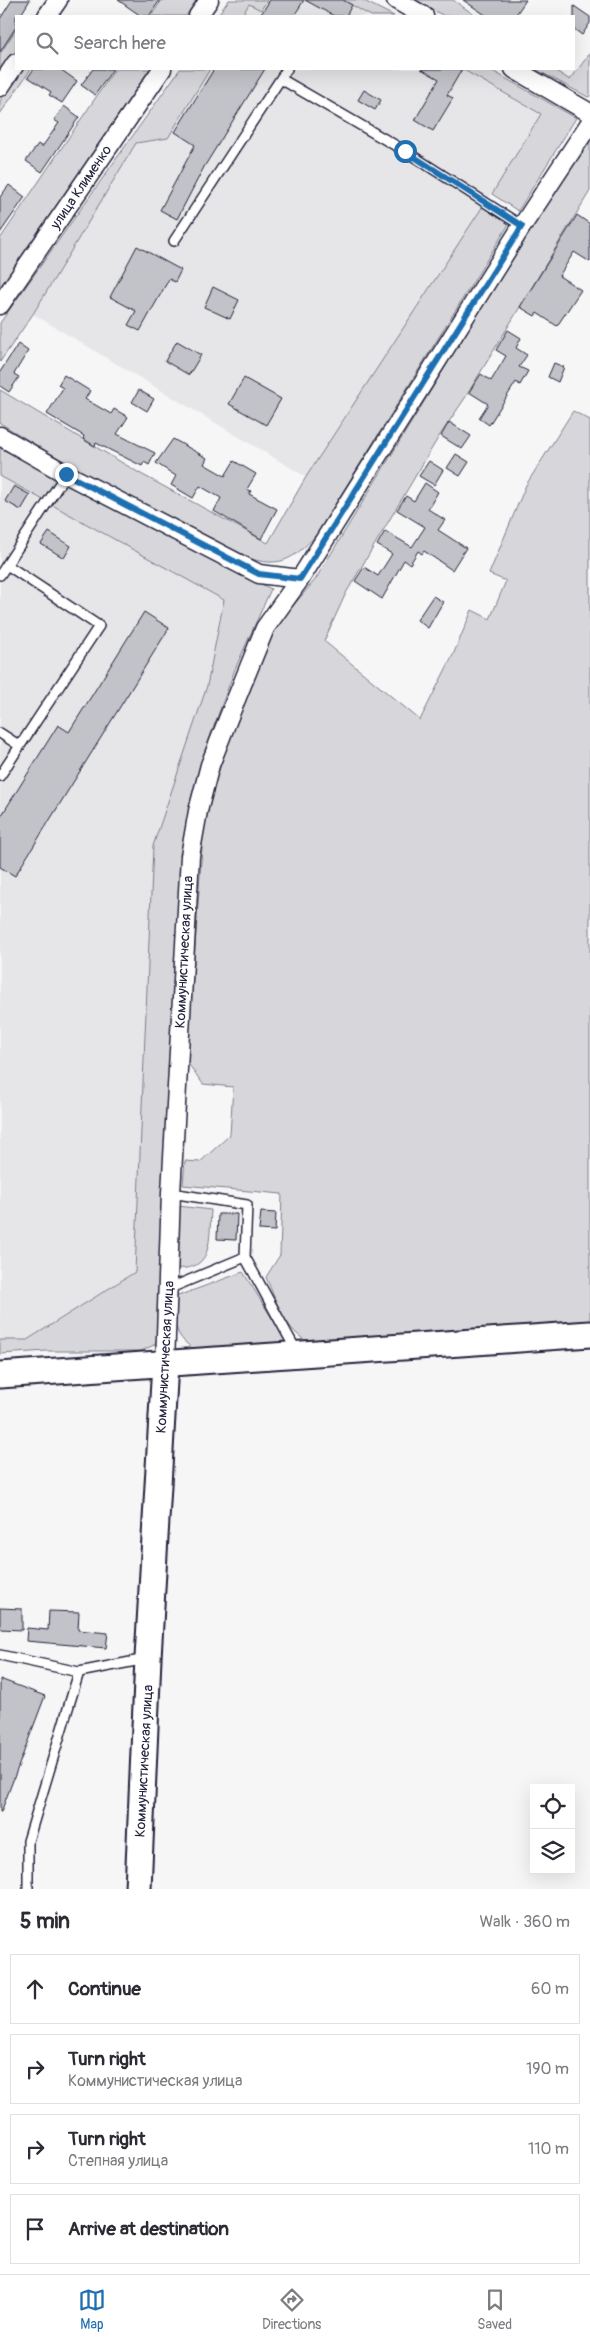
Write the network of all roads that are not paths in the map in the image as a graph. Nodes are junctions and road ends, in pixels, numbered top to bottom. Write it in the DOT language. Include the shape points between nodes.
graph roads {
  1 [pos="58,0"];
  2 [pos="209,0"];
  3 [pos="396,0"];
  4 [pos="48,15"];
  5 [pos="199,15"];
  6 [pos="422,15"];
  7 [pos="15,64"];
  8 [pos="161,70"];
  9 [pos="286,70"];
  10 [pos="516,70"];
  11 [pos="281,80"];
  12 [pos="0,87"];
  13 [pos="590,113"];
  14 [pos="590,123"];
  15 [pos="522,226"];
  16 [pos="174,241"];
  17 [pos="0,304"];
  18 [pos="0,436"];
  19 [pos="66,474"];
  20 [pos="7,565"];
  21 [pos="0,575"];
  22 [pos="300,579"];
  23 [pos="0,732"];
  24 [pos="20,746"];
  25 [pos="0,776"];
  26 [pos="171,1193"];
  27 [pos="245,1257"];
  28 [pos="168,1289"];
  29 [pos="590,1334"];
  30 [pos="299,1354"];
  31 [pos="165,1364"];
  32 [pos="0,1375"];
  33 [pos="0,1655"];
  34 [pos="148,1658"];
  35 [pos="79,1672"];
  36 [pos="28,1889"];
  37 [pos="138,1889"];
  1 -- 4 [label="street"];
  2 -- 5 [label="street"];
  3 -- 6 [label="street"];
  7 -- 12 [label="street"];
  8 -- 17 [label="street, улица Клименко"];
  9 -- 11 [label="lane"];
  10 -- 13 [label="street"];
  11 -- 15 [label="lane" via="405,151"];
  11 -- 16 [label="lane"];
  14 -- 15 [label="street, Коммунистическая улица"];
  15 -- 22 [label="street, Коммунистическая улица"];
  18 -- 19 [label="street"];
  19 -- 20 [label="lane"];
  19 -- 22 [label="street" via="259,574"];
  20 -- 21 [label="lane"];
  20 -- 24 [label="lane" via="99,626"];
  22 -- 26 [label="street, Коммунистическая улица" via="265,628 210,765 198,811 190,856"];
  23 -- 24 [label="lane"];
  24 -- 25 [label="lane"];
  26 -- 27 [label="lane" via="247,1206"];
  26 -- 28 [label="street, Коммунистическая улица"];
  27 -- 28 [label="lane"];
  27 -- 30 [label="lane"];
  28 -- 31 [label="street, Коммунистическая улица"];
  29 -- 30 [label="street"];
  30 -- 31 [label="street"];
  31 -- 32 [label="street"];
  31 -- 34 [label="street, Коммунистическая улица"];
  33 -- 35 [label="lane"];
  34 -- 35 [label="lane"];
  34 -- 37 [label="street, Коммунистическая улица"];
  35 -- 36 [label="lane" via="28,1842"];
}
